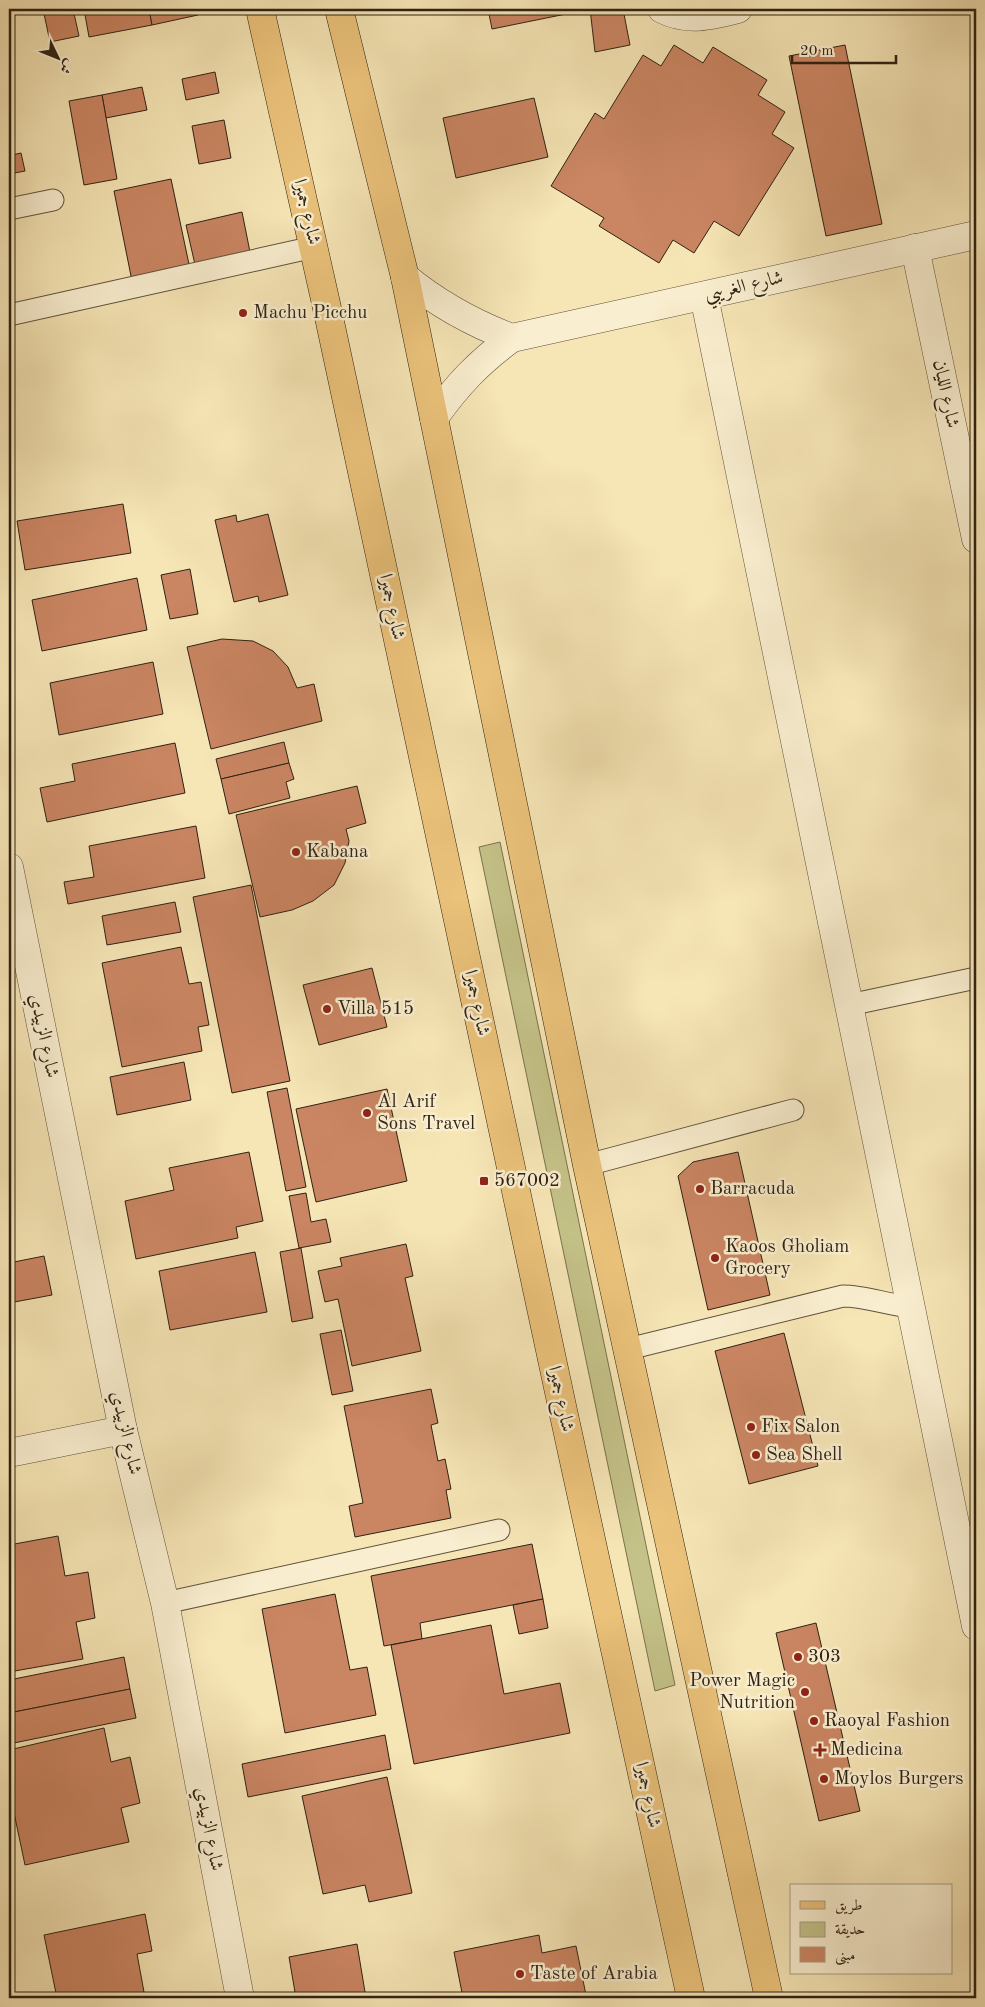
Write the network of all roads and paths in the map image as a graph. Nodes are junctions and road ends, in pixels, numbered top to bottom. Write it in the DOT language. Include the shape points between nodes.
graph roads {
  1 [pos="260,9"];
  2 [pos="339,9"];
  3 [pos="662,9"];
  4 [pos="738,9"];
  5 [pos="53,200"];
  6 [pos="9,209"];
  7 [pos="976,235"];
  8 [pos="314,247"];
  9 [pos="915,248"];
  10 [pos="405,277"];
  11 [pos="704,296"];
  12 [pos="9,315"];
  13 [pos="512,338"];
  14 [pos="434,418"];
  15 [pos="976,539"];
  16 [pos="9,867"];
  17 [pos="976,978"];
  18 [pos="849,1005"];
  19 [pos="793,1110"];
  20 [pos="587,1165"];
  21 [pos="911,1307"];
  22 [pos="628,1349"];
  23 [pos="124,1430"];
  24 [pos="9,1453"];
  25 [pos="499,1530"];
  26 [pos="165,1602"];
  27 [pos="976,1626"];
  28 [pos="240,1998"];
  29 [pos="691,1998"];
  30 [pos="769,1998"];
  1 -- 8 [label="main road, شارع جميرا"];
  2 -- 10 [label="main road"];
  3 -- 4 [label="street" via="688,18"];
  5 -- 6 [label="lane"];
  7 -- 9 [label="street, شارع الغريبي"];
  8 -- 12 [label="lane"];
  8 -- 29 [label="main road, شارع جميرا"];
  9 -- 11 [label="street, شارع الغريبي"];
  9 -- 15 [label="street, شارع الليان"];
  10 -- 13 [label="street" via="455,313"];
  10 -- 14 [label="main road"];
  11 -- 13 [label="street, شارع الغريبي"];
  11 -- 18 [label="street"];
  13 -- 14 [label="street, شارع الغريبي" via="468,374"];
  14 -- 20 [label="main road"];
  16 -- 23 [label="street, شارع الزبيدي"];
  17 -- 18 [label="lane"];
  18 -- 21 [label="street"];
  19 -- 20 [label="lane"];
  20 -- 22 [label="main road"];
  21 -- 22 [label="lane" via="844,1296"];
  21 -- 27 [label="street"];
  22 -- 30 [label="main road"];
  23 -- 24 [label="street"];
  23 -- 26 [label="street, شارع الزبيدي"];
  25 -- 26 [label="lane"];
  26 -- 28 [label="street, شارع الزبيدي"];
}
